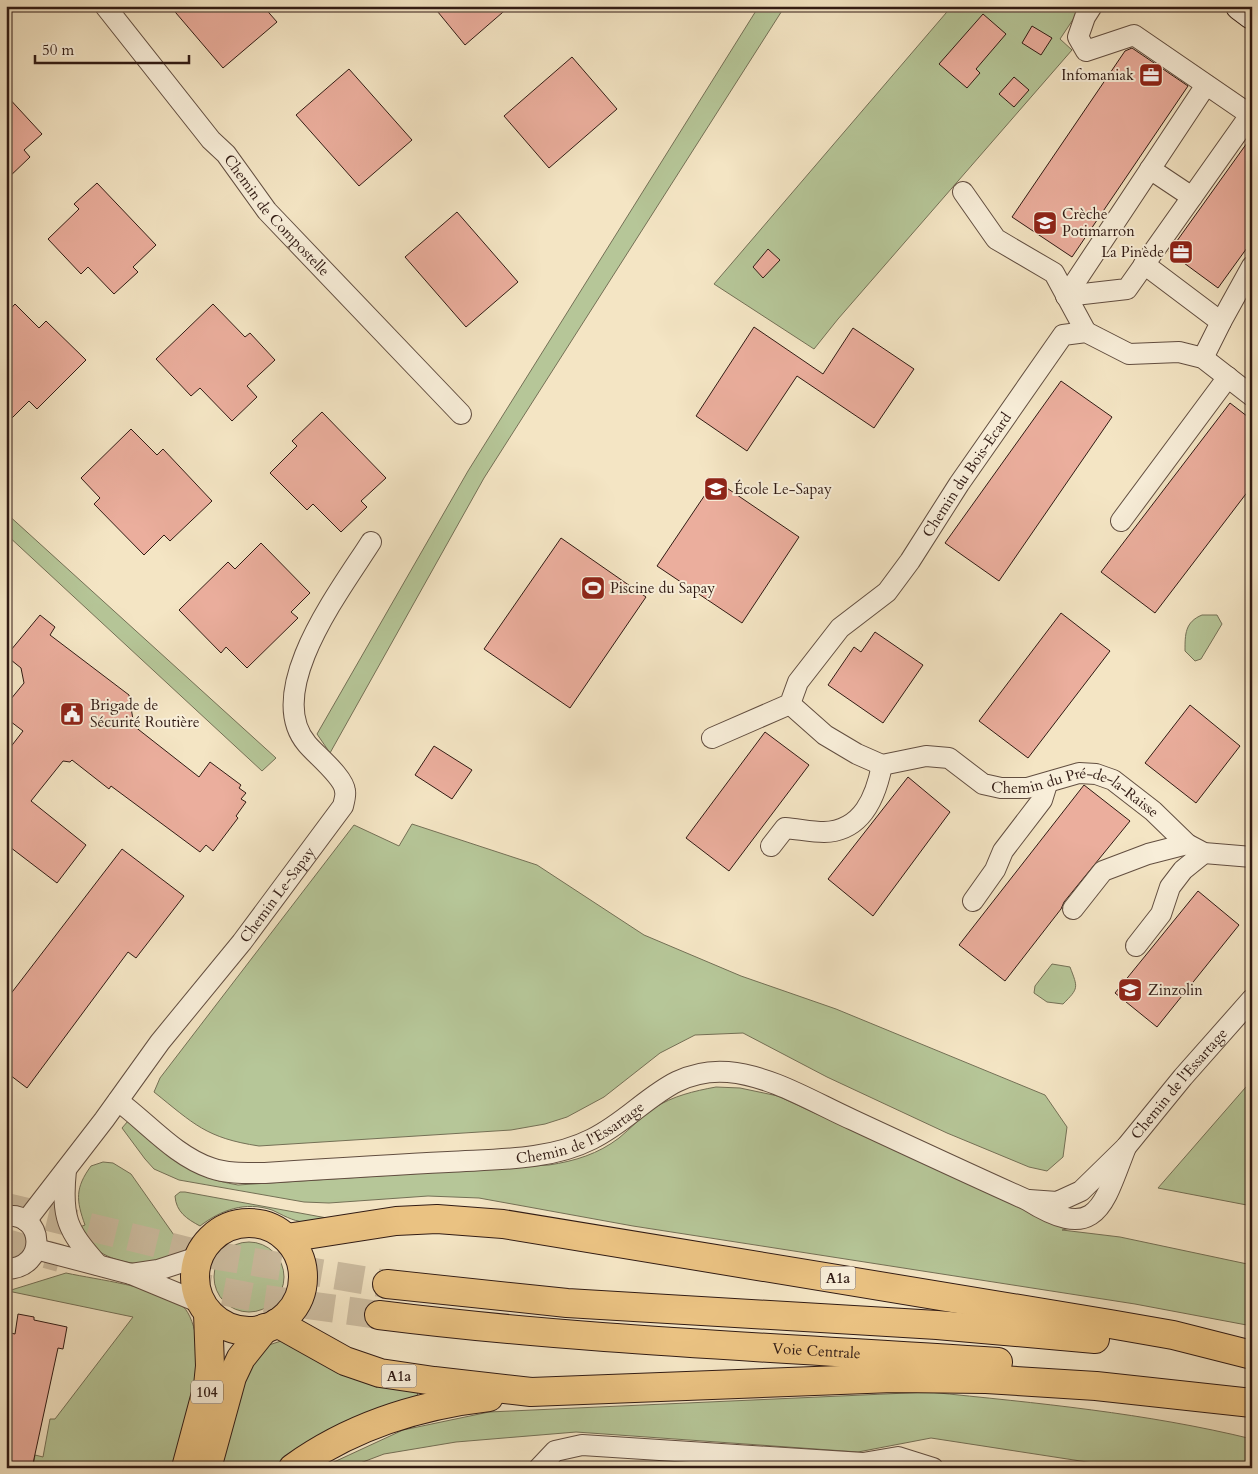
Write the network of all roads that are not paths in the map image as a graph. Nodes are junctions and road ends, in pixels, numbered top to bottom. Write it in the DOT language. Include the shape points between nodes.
graph roads {
  1 [pos="105,6"];
  2 [pos="1092,6"];
  3 [pos="1240,6"];
  4 [pos="1252,15"];
  5 [pos="1206,84"];
  6 [pos="1251,116"];
  7 [pos="1150,169"];
  8 [pos="963,192"];
  9 [pos="1192,198"];
  10 [pos="1144,264"];
  11 [pos="1250,273"];
  12 [pos="1066,296"];
  13 [pos="1221,322"];
  14 [pos="1086,332"];
  15 [pos="1203,358"];
  16 [pos="1228,377"];
  17 [pos="1252,396"];
  18 [pos="460,414"];
  19 [pos="1121,521"];
  20 [pos="371,542"];
  21 [pos="790,704"];
  22 [pos="712,738"];
  23 [pos="882,765"];
  24 [pos="1047,784"];
  25 [pos="771,846"];
  26 [pos="1195,849"];
  27 [pos="1252,857"];
  28 [pos="972,901"];
  29 [pos="1073,909"];
  30 [pos="1136,946"];
  31 [pos="1252,999"];
  32 [pos="118,1100"];
  33 [pos="66,1170"];
  34 [pos="6,1216"];
  35 [pos="26,1221"];
  36 [pos="286,1238"];
  37 [pos="36,1249"];
  38 [pos="198,1257"];
  39 [pos="98,1265"];
  40 [pos="6,1269"];
  41 [pos="131,1274"];
  42 [pos="387,1284"];
  43 [pos="205,1308"];
  44 [pos="379,1315"];
  45 [pos="271,1326"];
  46 [pos="1252,1355"];
  47 [pos="1252,1367"];
  48 [pos="531,1392"];
  49 [pos="1252,1401"];
  50 [pos="186,1468"];
  51 [pos="207,1468"];
  52 [pos="293,1468"];
  53 [pos="539,1468"];
  54 [pos="932,1468"];
  1 -- 18 [label="street, Chemin de Compostelle" via="211,140 226,154 267,211"];
  2 -- 5 [label="street" via="1078,37 1086,51 1134,35"];
  3 -- 4 [label="street"];
  5 -- 6 [label="street"];
  5 -- 7 [label="street"];
  6 -- 9 [label="street"];
  7 -- 9 [label="street"];
  7 -- 12 [label="street"];
  8 -- 12 [label="street" via="996,239 1054,273"];
  9 -- 10 [label="street"];
  10 -- 12 [label="street" via="1126,288"];
  10 -- 13 [label="street"];
  11 -- 13 [label="street"];
  12 -- 14 [label="street"];
  13 -- 15 [label="street"];
  14 -- 15 [label="street" via="1129,354 1179,352"];
  14 -- 21 [label="street, Chemin du Bois-Ecard" via="1063,335 959,484 910,561 887,592 840,628 798,682"];
  15 -- 16 [label="street"];
  16 -- 17 [label="street"];
  16 -- 19 [label="street"];
  20 -- 32 [label="street, Chemin Le-Sapay" via="312,642 299,670 292,708 296,727 305,743 341,781 345,791 343,806"];
  21 -- 22 [label="street"];
  21 -- 23 [label="street" via="825,735"];
  23 -- 24 [label="street, Chemin du Pré-de-la-Raisse" via="926,756 949,758 983,784 1027,788"];
  23 -- 25 [label="street" via="878,787 864,814 846,827 826,832 785,828"];
  24 -- 26 [label="street, Chemin du Pré-de-la-Raisse" via="1079,773 1113,780"];
  24 -- 28 [label="street" via="1042,800 1003,851 995,870"];
  26 -- 27 [label="street"];
  26 -- 29 [label="street" via="1148,854 1103,871"];
  26 -- 30 [label="street" via="1170,887 1161,914"];
  31 -- 32 [label="street, Chemin de l'Essartage" via="1126,1147 1080,1192 1057,1202 1027,1200 781,1087 728,1072 694,1075 672,1082 593,1139 558,1151 506,1158 265,1173 235,1173 186,1157"];
  32 -- 33 [label="street, Chemin Le-Sapay"];
  33 -- 35 [label="street, Chemin Le-Sapay"];
  33 -- 39 [label="street" via="64,1210 68,1225"];
  34 -- 35 [label="street"];
  35 -- 37 [label="street" via="36,1234"];
  36 -- 38 [label="main road" via="273,1228 258,1223 236,1224 212,1237"];
  36 -- 45 [label="main road" via="294,1246 301,1262 303,1282 292,1308"];
  36 -- 46 [label="main road, A1a" via="396,1221 503,1224 1110,1324"];
  37 -- 39 [label="street"];
  37 -- 40 [label="street" via="24,1265"];
  38 -- 41 [label="street" via="158,1270"];
  38 -- 43 [label="main road" via="195,1275"];
  39 -- 41 [label="street"];
  41 -- 43 [label="street"];
  42 -- 47 [label="main road" via="567,1303 1075,1336 1172,1350"];
  43 -- 45 [label="main road" via="219,1322 236,1329"];
  43 -- 50 [label="main road, 104" via="210,1366 208,1386"];
  44 -- 49 [label="main road, Voie Centrale / A1a" via="578,1336 1061,1368 1168,1382"];
  45 -- 48 [label="main road, A1a" via="345,1361 380,1373"];
  45 -- 51 [label="main road, 104" via="241,1358 232,1377"];
  48 -- 49 [label="main road, A1a" via="893,1378 996,1379"];
  48 -- 52 [label="main road, A1a" via="453,1403 396,1417 346,1436"];
  53 -- 54 [label="street" via="555,1451 582,1445 863,1463 898,1457"];
}
